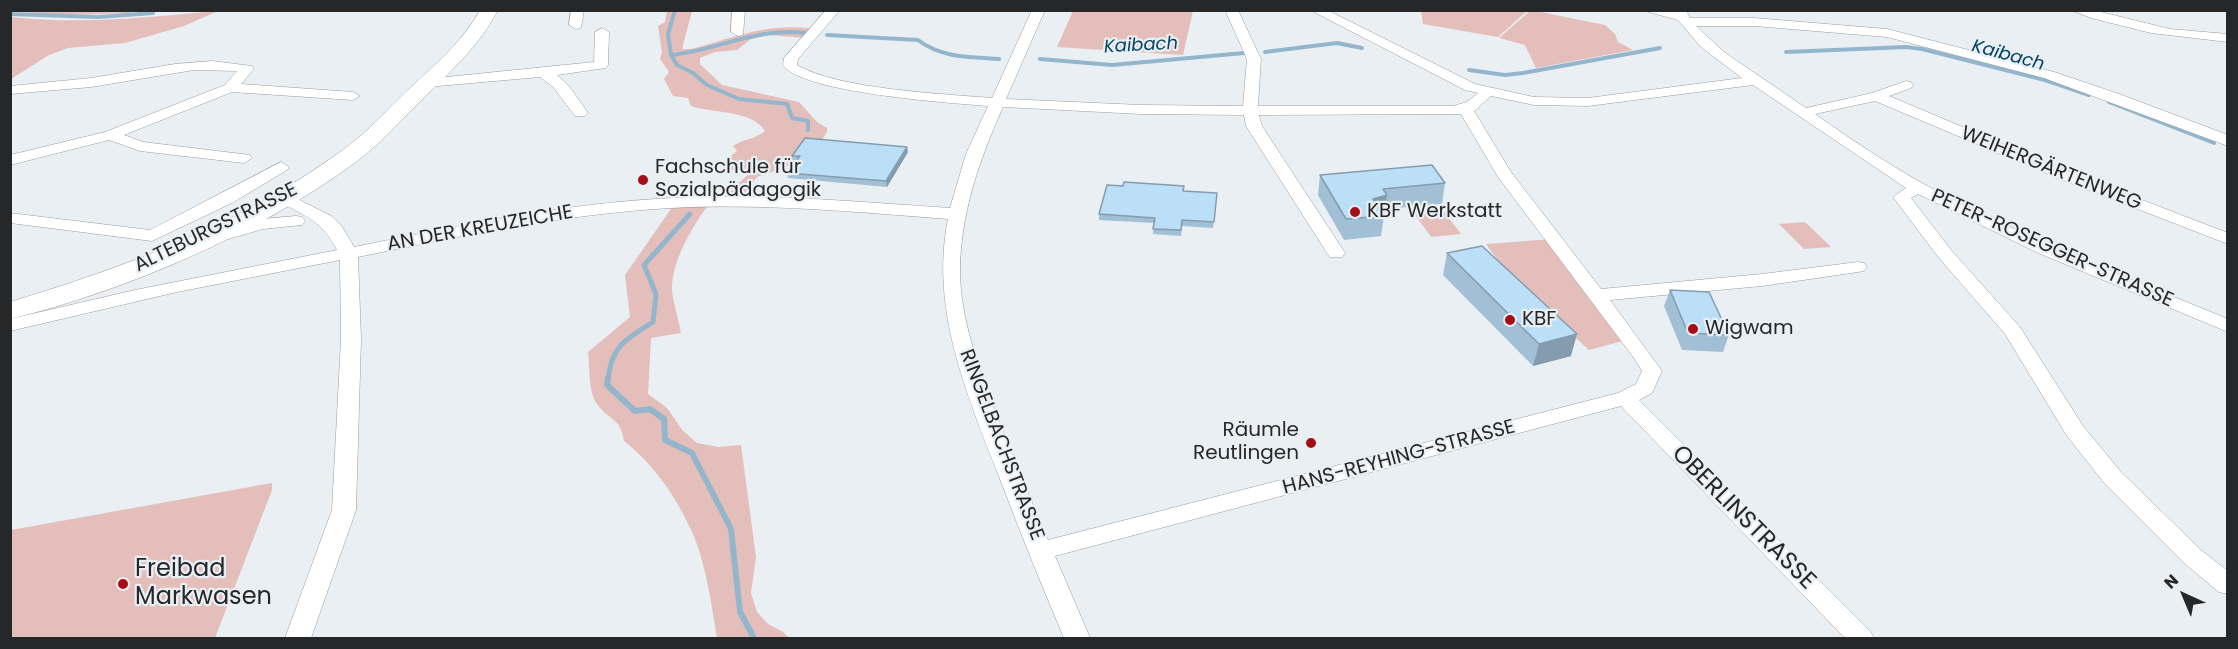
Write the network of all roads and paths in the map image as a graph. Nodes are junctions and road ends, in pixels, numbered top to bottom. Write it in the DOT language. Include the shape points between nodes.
graph roads {
  1 [pos="489,10"];
  2 [pos="578,10"];
  3 [pos="739,10"];
  4 [pos="834,10"];
  5 [pos="1039,10"];
  6 [pos="1231,10"];
  7 [pos="1316,10"];
  8 [pos="1647,10"];
  9 [pos="2077,10"];
  10 [pos="1756,16"];
  11 [pos="1682,17"];
  12 [pos="576,25"];
  13 [pos="602,32"];
  14 [pos="738,32"];
  15 [pos="2228,38"];
  16 [pos="541,73"];
  17 [pos="1756,80"];
  18 [pos="427,83"];
  19 [pos="1906,85"];
  20 [pos="230,88"];
  21 [pos="10,90"];
  22 [pos="1487,92"];
  23 [pos="353,96"];
  24 [pos="1876,96"];
  25 [pos="998,103"];
  26 [pos="1250,109"];
  27 [pos="1466,110"];
  28 [pos="580,113"];
  29 [pos="1802,113"];
  30 [pos="110,135"];
  31 [pos="2228,141"];
  32 [pos="244,158"];
  33 [pos="10,160"];
  34 [pos="281,167"];
  35 [pos="1917,188"];
  36 [pos="280,201"];
  37 [pos="957,214"];
  38 [pos="10,218"];
  39 [pos="296,221"];
  40 [pos="2228,239"];
  41 [pos="345,247"];
  42 [pos="180,250"];
  43 [pos="1336,253"];
  44 [pos="1858,267"];
  45 [pos="1597,295"];
  46 [pos="10,311"];
  47 [pos="10,326"];
  48 [pos="2228,326"];
  49 [pos="1625,398"];
  50 [pos="1041,551"];
  51 [pos="2228,585"];
  52 [pos="298,639"];
  53 [pos="1077,639"];
  54 [pos="1861,639"];
  1 -- 18 [label="main road, ALTEBURGSTRASSE" via="472,37"];
  2 -- 12 [label="street"];
  3 -- 14 [label="street"];
  4 -- 25 [label="street" via="791,58 793,69 862,86"];
  5 -- 25 [label="street, RINGELBACHSTRASSE"];
  6 -- 26 [label="street" via="1254,59"];
  7 -- 22 [label="street" via="1429,69"];
  8 -- 11 [label="street"];
  9 -- 15 [label="street" via="2133,27"];
  10 -- 11 [label="street"];
  10 -- 31 [label="street" via="1887,33 2049,75"];
  11 -- 17 [label="street, PETER-ROSEGGER-STRASSE" via="1694,34"];
  13 -- 16 [label="street" via="601,65"];
  16 -- 18 [label="street"];
  16 -- 28 [label="street" via="562,88"];
  17 -- 22 [label="street" via="1588,102 1534,101"];
  17 -- 29 [label="street, PETER-ROSEGGER-STRASSE"];
  18 -- 36 [label="main road, ALTEBURGSTRASSE" via="369,140"];
  19 -- 24 [label="street"];
  20 -- 21 [label="street" via="247,69 231,64 206,65 100,82"];
  20 -- 23 [label="street"];
  20 -- 30 [label="street"];
  22 -- 27 [label="street"];
  24 -- 29 [label="street"];
  24 -- 40 [label="street, WEIHERGÄRTENWEG"];
  25 -- 26 [label="street" via="1122,109"];
  25 -- 37 [label="street, RINGELBACHSTRASSE" via="974,154"];
  26 -- 27 [label="street"];
  26 -- 43 [label="street" via="1260,136"];
  27 -- 45 [label="street, HANS-REYHING-STRASSE" via="1504,174"];
  29 -- 35 [label="street, PETER-ROSEGGER-STRASSE"];
  30 -- 32 [label="street" via="140,146"];
  30 -- 33 [label="street"];
  34 -- 38 [label="street" via="152,236"];
  35 -- 48 [label="street, PETER-ROSEGGER-STRASSE" via="2017,237"];
  35 -- 51 [label="street" via="1901,198 2013,331 2075,431 2113,478 2194,558"];
  36 -- 39 [label="street"];
  36 -- 41 [label="street" via="325,220"];
  36 -- 42 [label="main road, ALTEBURGSTRASSE"];
  37 -- 41 [label="street, AN DER KREUZEICHE" via="790,202 660,204"];
  37 -- 50 [label="street, RINGELBACHSTRASSE" via="952,291 959,332 1019,502"];
  39 -- 41 [label="street"];
  39 -- 42 [label="street" via="249,227"];
  41 -- 47 [label="street, AN DER KREUZEICHE"];
  41 -- 52 [label="street" via="351,339 344,510"];
  42 -- 46 [label="main road, ALTEBURGSTRASSE"];
  44 -- 45 [label="street"];
  45 -- 49 [label="street, HANS-REYHING-STRASSE" via="1652,371 1645,388"];
  49 -- 50 [label="street, HANS-REYHING-STRASSE"];
  49 -- 54 [label="street, OBERLINSTRASSE"];
  50 -- 53 [label="street, RINGELBACHSTRASSE"];
}
